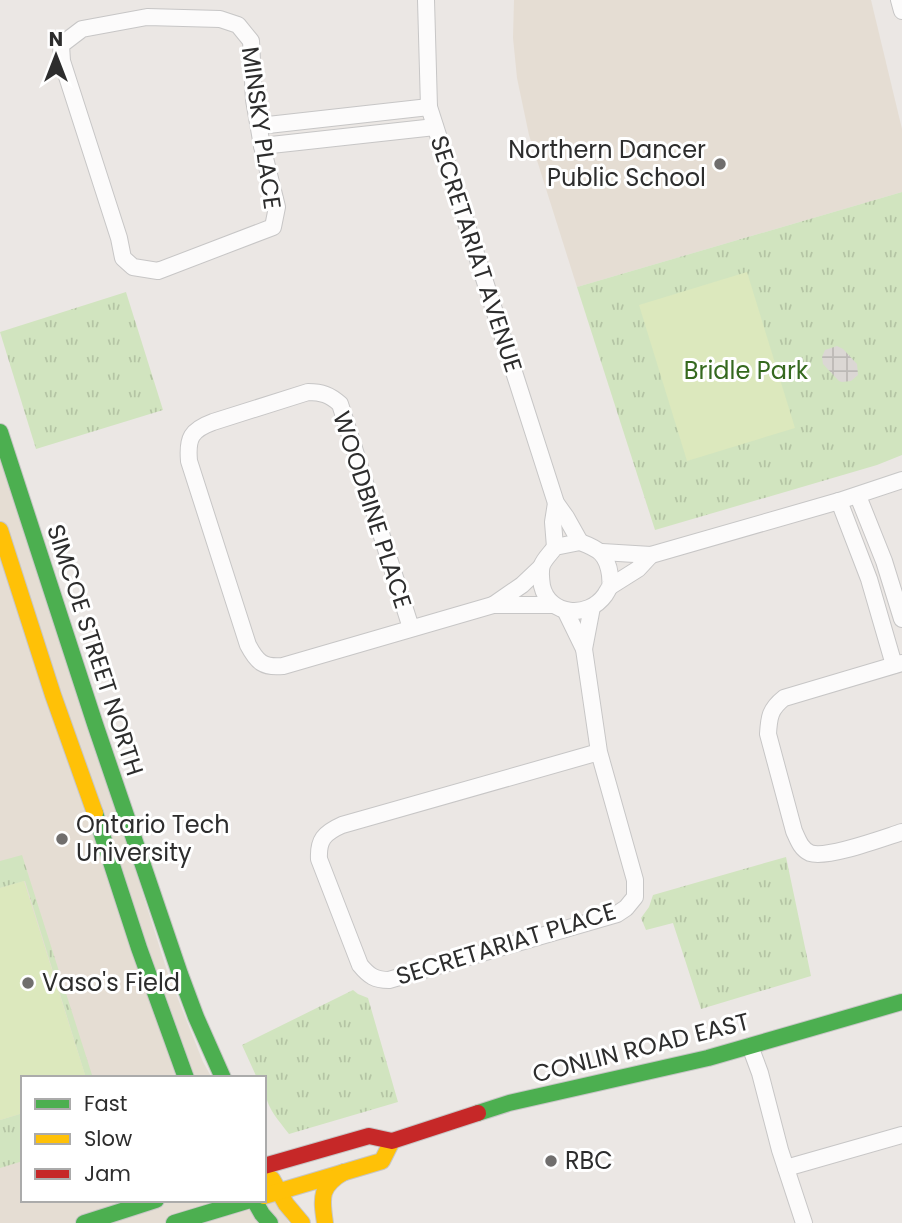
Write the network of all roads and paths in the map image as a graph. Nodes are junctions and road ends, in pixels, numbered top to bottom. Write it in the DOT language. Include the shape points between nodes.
graph roads {
  1 [pos="426,0"];
  2 [pos="899,0"];
  3 [pos="902,11"];
  4 [pos="429,107"];
  5 [pos="259,126"];
  6 [pos="435,127"];
  7 [pos="262,146"];
  8 [pos="0,432"];
  9 [pos="902,480"];
  10 [pos="858,496"];
  11 [pos="839,502"];
  12 [pos="556,503"];
  13 [pos="0,530"];
  14 [pos="580,542"];
  15 [pos="555,547"];
  16 [pos="602,552"];
  17 [pos="651,555"];
  18 [pos="541,567"];
  19 [pos="611,586"];
  20 [pos="493,606"];
  21 [pos="593,607"];
  22 [pos="559,608"];
  23 [pos="902,619"];
  24 [pos="411,628"];
  25 [pos="584,649"];
  26 [pos="898,664"];
  27 [pos="599,752"];
  28 [pos="902,832"];
  29 [pos="902,1002"];
  30 [pos="750,1046"];
  31 [pos="185,1076"];
  32 [pos="222,1076"];
  33 [pos="902,1135"];
  34 [pos="393,1141"];
  35 [pos="266,1165"];
  36 [pos="786,1168"];
  37 [pos="266,1169"];
  38 [pos="345,1172"];
  39 [pos="272,1194"];
  40 [pos="150,1202"];
  41 [pos="245,1202"];
  42 [pos="253,1202"];
  43 [pos="84,1223"];
  44 [pos="174,1223"];
  45 [pos="270,1223"];
  46 [pos="302,1223"];
  47 [pos="324,1223"];
  48 [pos="804,1223"];
  1 -- 4 [label="street, SECRETARIAT AVENUE"];
  2 -- 3 [label="street"];
  4 -- 5 [label="street"];
  4 -- 6 [label="street, SECRETARIAT AVENUE"];
  5 -- 7 [label="street, MINSKY PLACE"];
  5 -- 7 [label="street, MINSKY PLACE" via="251,41 238,26 220,19 147,17 82,29 61,45 62,61 123,258 133,267 158,271 274,227 277,207"];
  6 -- 7 [label="street"];
  6 -- 12 [label="street, SECRETARIAT AVENUE"];
  8 -- 32 [label="main road, SIMCOE STREET NORTH" via="180,974"];
  9 -- 10 [label="street"];
  10 -- 11 [label="street"];
  10 -- 23 [label="street"];
  11 -- 17 [label="street"];
  11 -- 26 [label="street"];
  12 -- 14 [label="street, SECRETARIAT AVENUE"];
  12 -- 15 [label="street, SECRETARIAT AVENUE"];
  13 -- 31 [label="main road, SIMCOE STREET NORTH"];
  14 -- 15 [label="street"];
  14 -- 16 [label="street"];
  15 -- 18 [label="street"];
  16 -- 17 [label="street"];
  16 -- 19 [label="street"];
  17 -- 19 [label="street"];
  18 -- 20 [label="street, WOODBINE PLACE"];
  18 -- 22 [label="street" via="544,591"];
  19 -- 21 [label="street"];
  20 -- 22 [label="street, WOODBINE PLACE"];
  20 -- 24 [label="street, WOODBINE PLACE"];
  21 -- 22 [label="street"];
  21 -- 25 [label="street, SECRETARIAT PLACE"];
  22 -- 25 [label="street, SECRETARIAT PLACE"];
  24 -- 24 [label="street, WOODBINE PLACE" via="340,404 332,396 308,392 199,427 187,447 189,461 254,656 264,665 283,666"];
  25 -- 27 [label="street, SECRETARIAT PLACE"];
  26 -- 28 [label="street" via="784,698 774,706 768,734 794,831 808,852 833,853"];
  27 -- 27 [label="street, SECRETARIAT PLACE" via="342,825 322,838 318,859 368,975 389,980 626,908 635,897 635,880"];
  29 -- 30 [label="main road, CONLIN ROAD EAST"];
  30 -- 34 [label="main road, CONLIN ROAD EAST" via="509,1103"];
  30 -- 36 [label="street"];
  33 -- 36 [label="street"];
  34 -- 35 [label="main road, CONLIN ROAD EAST" via="369,1136"];
  34 -- 38 [label="main road, CONLIN ROAD EAST" via="382,1161"];
  36 -- 48 [label="street"];
  37 -- 39 [label="main road"];
  38 -- 39 [label="main road, CONLIN ROAD EAST"];
  38 -- 47 [label="main road" via="330,1182 324,1193"];
  39 -- 46 [label="main road"];
  40 -- 43 [label="main road"];
  41 -- 44 [label="main road"];
  42 -- 45 [label="main road"];
}
